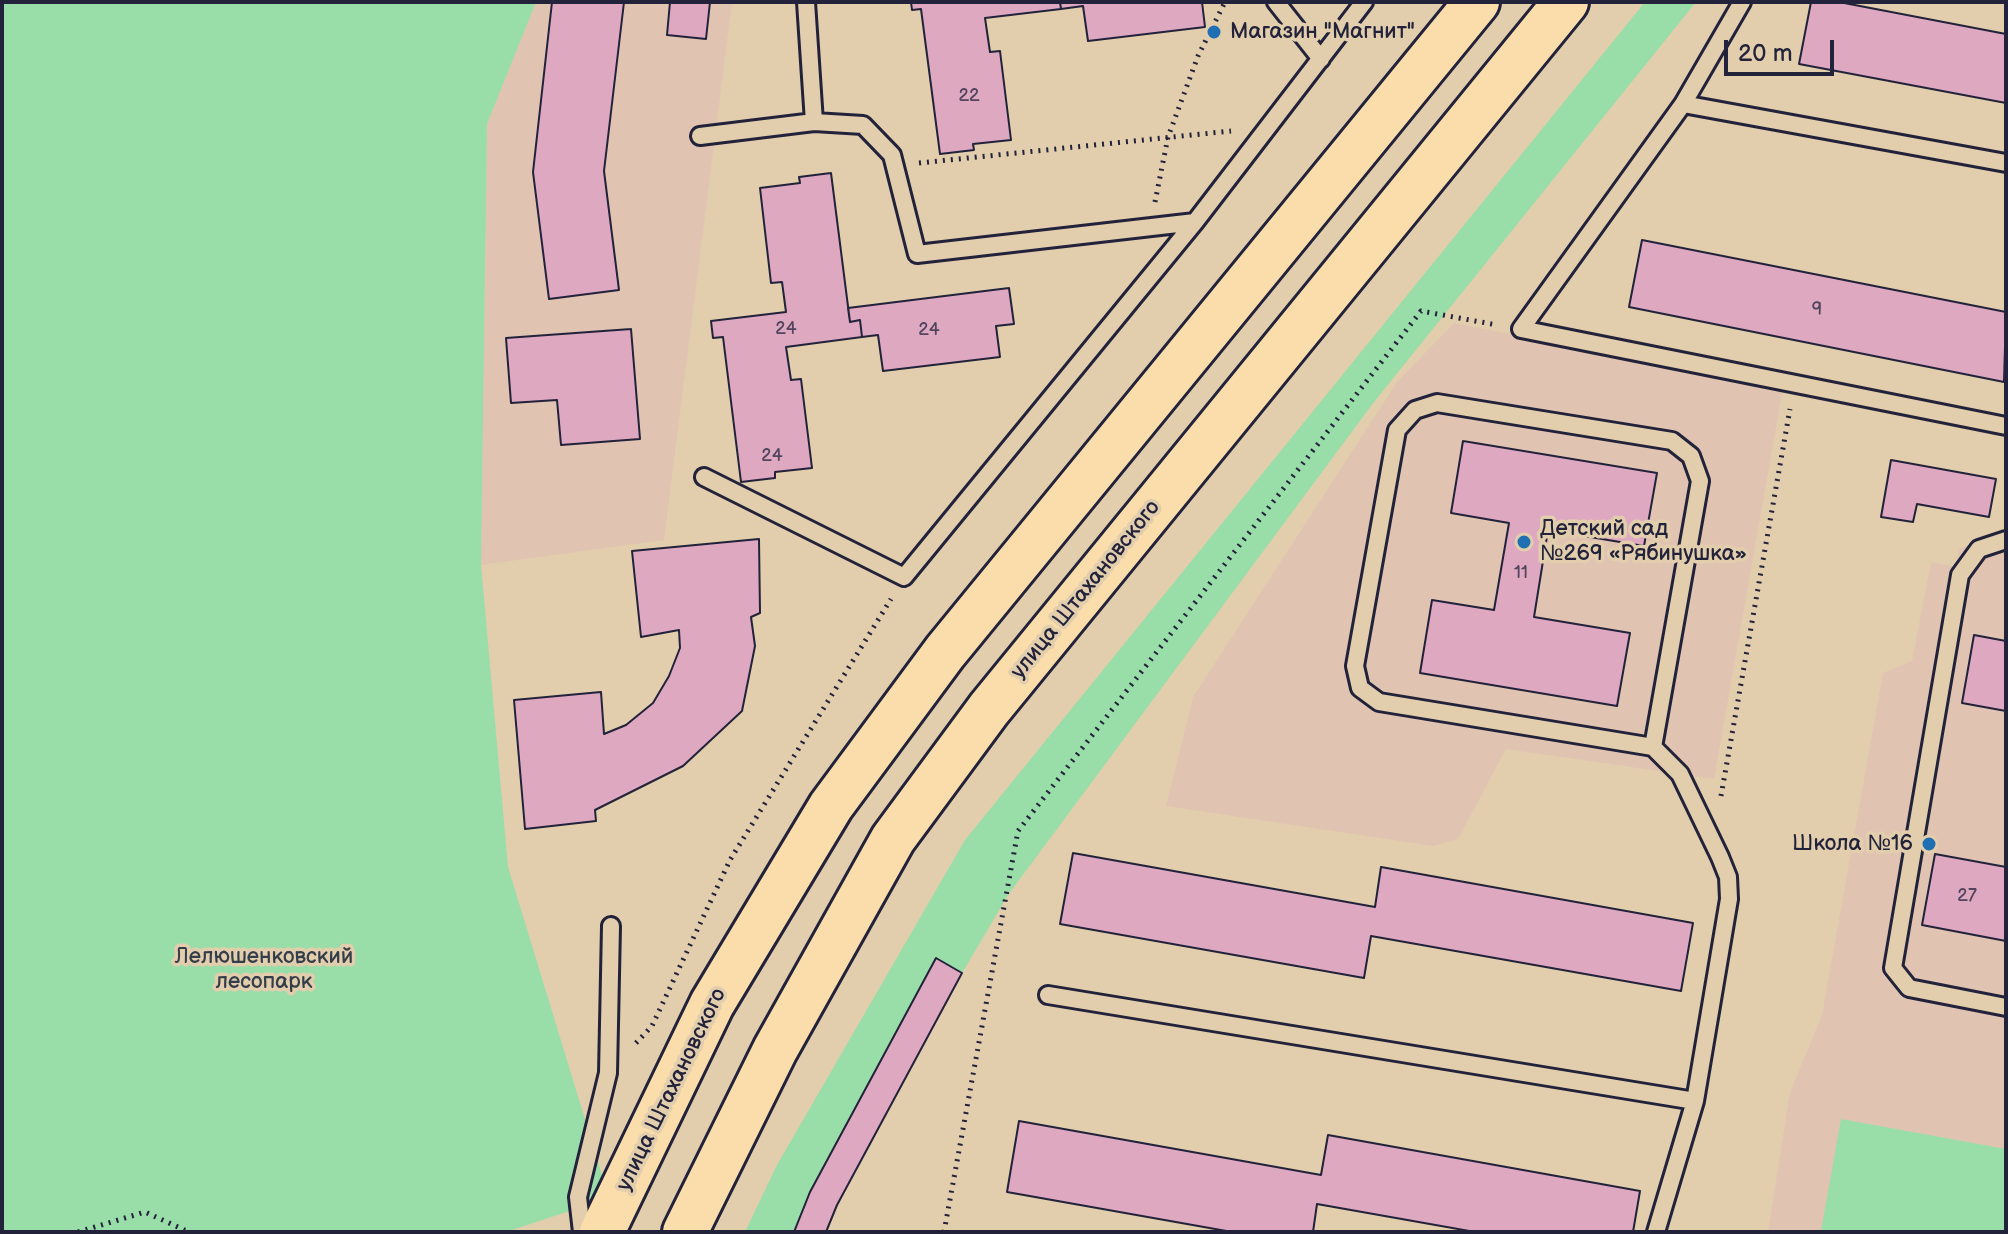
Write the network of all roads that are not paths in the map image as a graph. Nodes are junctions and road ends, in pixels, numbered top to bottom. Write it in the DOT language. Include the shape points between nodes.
graph roads {
  1 [pos="806,2"];
  2 [pos="1276,2"];
  3 [pos="1364,2"];
  4 [pos="1477,2"];
  5 [pos="1566,2"];
  6 [pos="1742,2"];
  7 [pos="1321,59"];
  8 [pos="1683,104"];
  9 [pos="814,122"];
  10 [pos="700,136"];
  11 [pos="2006,163"];
  12 [pos="1195,222"];
  13 [pos="2006,426"];
  14 [pos="704,477"];
  15 [pos="2006,540"];
  16 [pos="1653,747"];
  17 [pos="611,926"];
  18 [pos="1048,995"];
  19 [pos="2006,1007"];
  20 [pos="1695,1101"];
  21 [pos="582,1232"];
  22 [pos="602,1232"];
  23 [pos="685,1232"];
  24 [pos="1656,1232"];
  1 -- 9 [label="lane"];
  2 -- 7 [label="lane"];
  3 -- 7 [label="lane"];
  4 -- 22 [label="main road, улица Штахановского" via="945,652 831,806 712,1004"];
  5 -- 23 [label="main road, улица Штахановского" via="989,709 893,839 775,1050"];
  6 -- 8 [label="lane"];
  7 -- 12 [label="lane"];
  8 -- 11 [label="lane"];
  8 -- 13 [label="lane" via="1521,329"];
  9 -- 10 [label="lane"];
  9 -- 12 [label="lane" via="863,125 892,155 917,254"];
  12 -- 14 [label="lane" via="904,577"];
  15 -- 19 [label="lane" via="1979,549 1960,575 1893,968 1909,988"];
  16 -- 16 [label="lane" via="1700,481 1691,456 1672,441 1437,403 1415,410 1397,430 1355,666 1360,688 1379,702"];
  16 -- 20 [label="lane" via="1680,774 1728,877 1729,899"];
  17 -- 21 [label="lane" via="608,1073 578,1197"];
  18 -- 20 [label="lane"];
  20 -- 24 [label="lane"];
}
